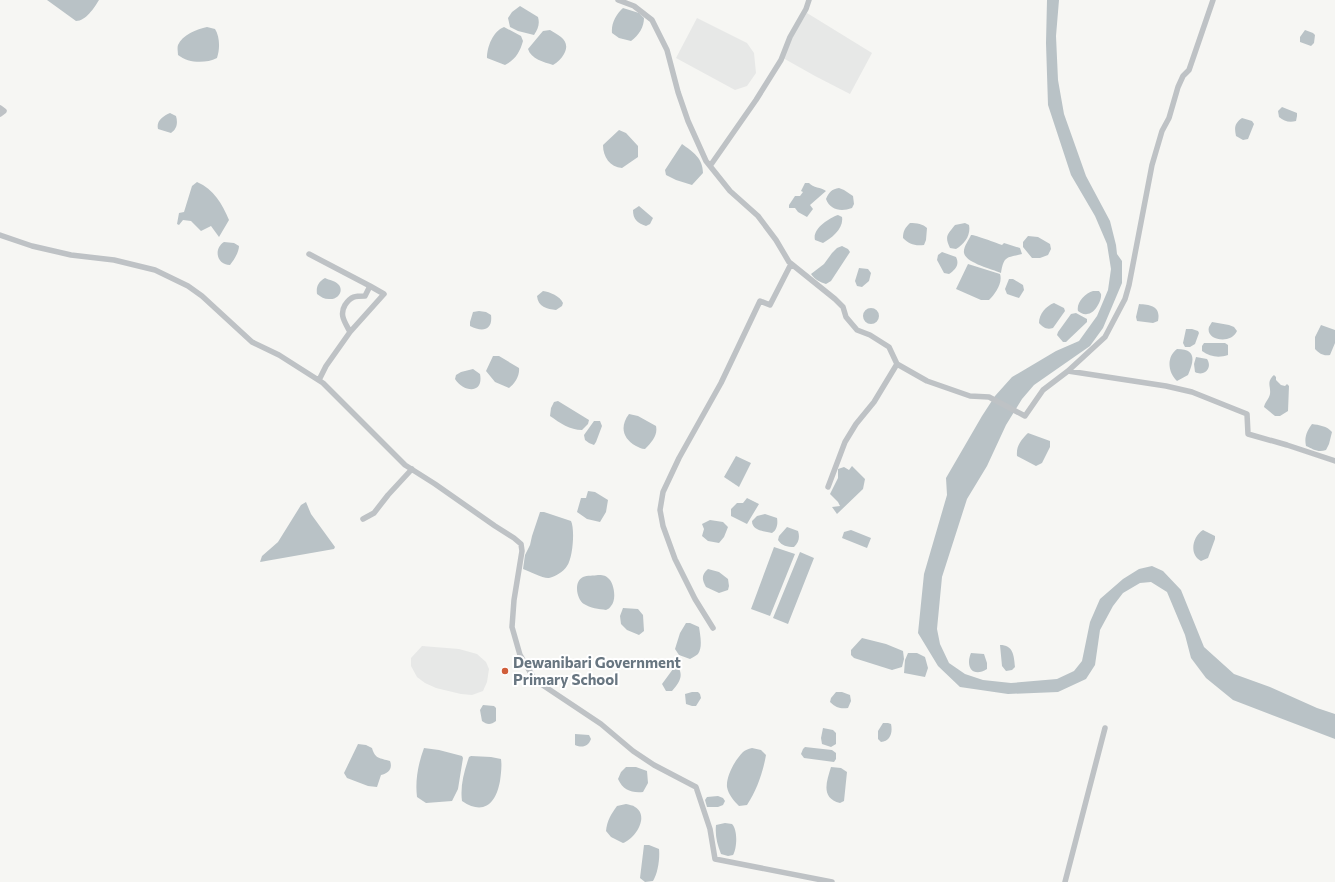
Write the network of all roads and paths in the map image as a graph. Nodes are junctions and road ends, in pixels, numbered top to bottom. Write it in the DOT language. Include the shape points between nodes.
graph roads {
  1 [pos="618,0"];
  2 [pos="809,0"];
  3 [pos="1213,0"];
  4 [pos="0,108"];
  5 [pos="0,114"];
  6 [pos="710,166"];
  7 [pos="0,235"];
  8 [pos="309,254"];
  9 [pos="791,264"];
  10 [pos="370,286"];
  11 [pos="350,332"];
  12 [pos="897,364"];
  13 [pos="1068,371"];
  14 [pos="319,380"];
  15 [pos="1335,461"];
  16 [pos="412,469"];
  17 [pos="828,487"];
  18 [pos="363,519"];
  19 [pos="713,628"];
  20 [pos="1105,728"];
  21 [pos="832,882"];
  22 [pos="1065,882"];
  1 -- 6 [label="street" via="634,6 652,20 667,50 688,121"];
  2 -- 6 [label="street" via="781,60"];
  3 -- 13 [label="street" via="1189,70 1175,94 1169,118 1162,130 1152,165 1125,299 1105,337"];
  4 -- 5 [label="street" via="4,111"];
  6 -- 9 [label="street" via="730,191 758,216"];
  7 -- 14 [label="street" via="71,255 114,260 155,270 202,296 252,342"];
  8 -- 10 [label="street"];
  9 -- 12 [label="street" via="835,299 858,330 889,347"];
  9 -- 19 [label="street" via="770,305 760,301 721,383 663,492 660,510 663,526 695,598"];
  10 -- 11 [label="street" via="365,296 349,299 342,310"];
  10 -- 11 [label="street" via="384,294"];
  11 -- 14 [label="street"];
  12 -- 13 [label="street" via="927,381 970,396 990,398 1025,416 1043,390"];
  12 -- 17 [label="street" via="845,442"];
  13 -- 15 [label="street" via="1192,392 1247,414 1248,434"];
  14 -- 16 [label="street"];
  16 -- 18 [label="street" via="374,513"];
  16 -- 21 [label="street" via="520,544 522,551 512,627 520,655 535,680 601,724 654,765 696,787 710,828 715,859"];
  20 -- 22 [label="street"];
}
